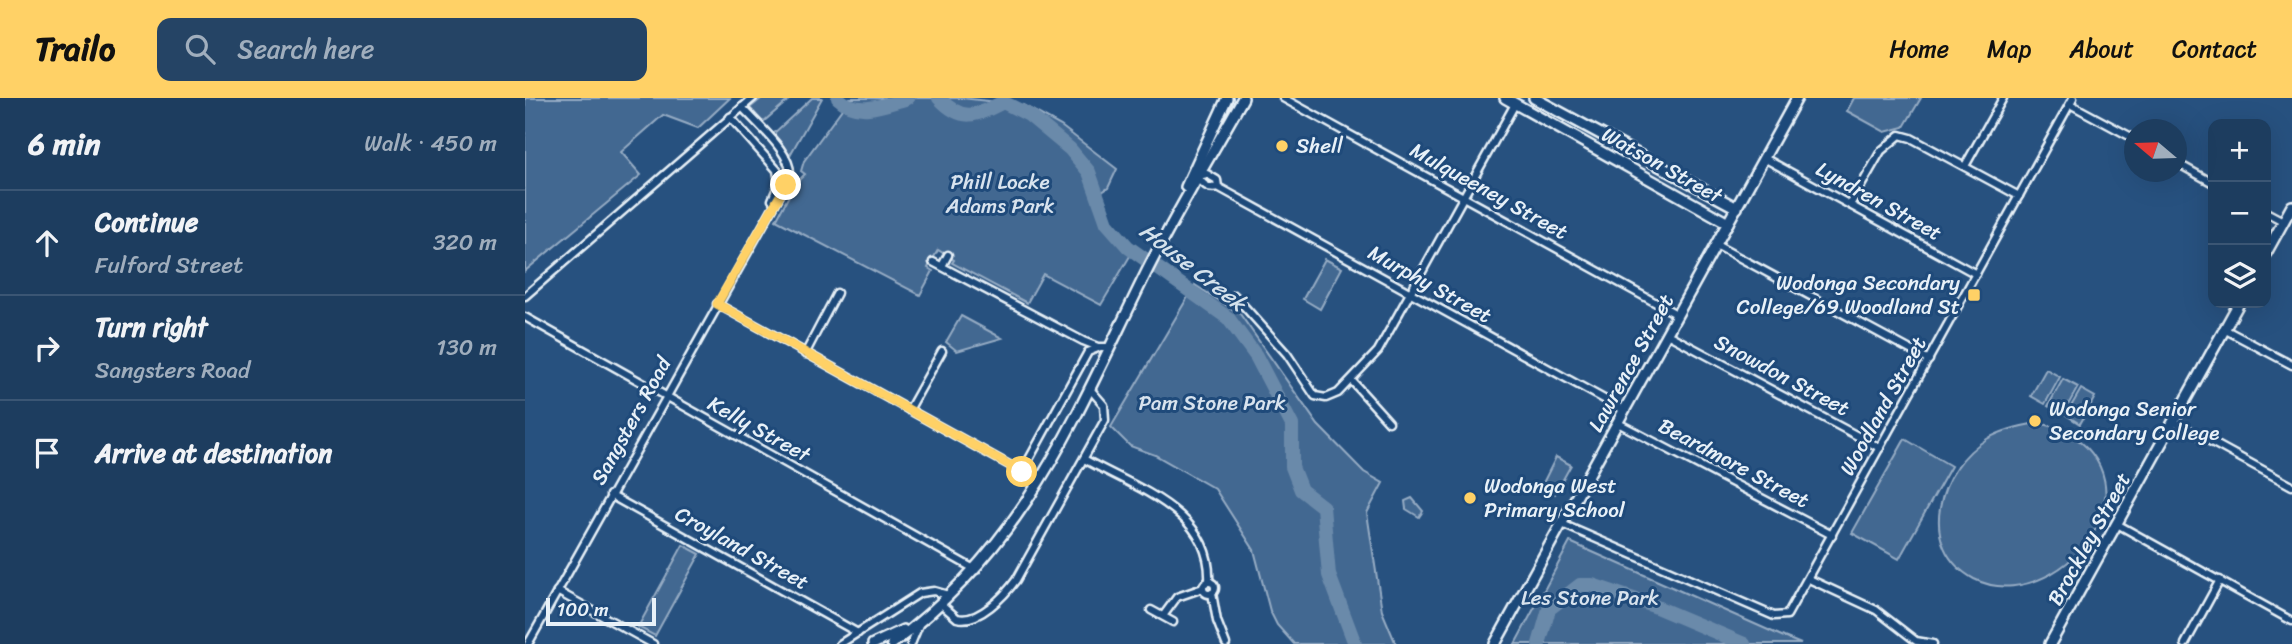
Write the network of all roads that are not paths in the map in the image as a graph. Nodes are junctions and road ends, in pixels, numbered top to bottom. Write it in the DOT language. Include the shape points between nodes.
graph roads {
  1 [pos="753,98"];
  2 [pos="1283,98"];
  3 [pos="1505,98"];
  4 [pos="1534,98"];
  5 [pos="1796,98"];
  6 [pos="2003,98"];
  7 [pos="1226,99"];
  8 [pos="1242,101"];
  9 [pos="1517,101"];
  10 [pos="2072,101"];
  11 [pos="1546,104"];
  12 [pos="742,107"];
  13 [pos="730,117"];
  14 [pos="1539,117"];
  15 [pos="2124,133"];
  16 [pos="1206,151"];
  17 [pos="1764,158"];
  18 [pos="1965,166"];
  19 [pos="2187,169"];
  20 [pos="1194,174"];
  21 [pos="2211,182"];
  22 [pos="1707,191"];
  23 [pos="2019,196"];
  24 [pos="1464,197"];
  25 [pos="1850,205"];
  26 [pos="1699,206"];
  27 [pos="1737,208"];
  28 [pos="2271,213"];
  29 [pos="766,215"];
  30 [pos="2289,215"];
  31 [pos="1728,223"];
  32 [pos="1716,245"];
  33 [pos="2271,245"];
  34 [pos="948,255"];
  35 [pos="933,262"];
  36 [pos="942,266"];
  37 [pos="1976,274"];
  38 [pos="838,293"];
  39 [pos="1410,294"];
  40 [pos="1234,295"];
  41 [pos="525,296"];
  42 [pos="717,304"];
  43 [pos="2236,308"];
  44 [pos="1678,316"];
  45 [pos="525,317"];
  46 [pos="2224,329"];
  47 [pos="1667,334"];
  48 [pos="1083,341"];
  49 [pos="1106,348"];
  50 [pos="942,351"];
  51 [pos="805,354"];
  52 [pos="1085,357"];
  53 [pos="1929,360"];
  54 [pos="2292,365"];
  55 [pos="1352,381"];
  56 [pos="1090,389"];
  57 [pos="665,397"];
  58 [pos="909,410"];
  59 [pos="1625,410"];
  60 [pos="2173,421"];
  61 [pos="1389,422"];
  62 [pos="1618,423"];
  63 [pos="1880,447"];
  64 [pos="1084,459"];
  65 [pos="1022,472"];
  66 [pos="1044,476"];
  67 [pos="2292,486"];
  68 [pos="1037,487"];
  69 [pos="610,495"];
  70 [pos="1562,524"];
  71 [pos="2117,524"];
  72 [pos="1832,535"];
  73 [pos="975,570"];
  74 [pos="1809,579"];
  75 [pos="2220,580"];
  76 [pos="1209,582"];
  77 [pos="1203,588"];
  78 [pos="557,591"];
  79 [pos="1212,593"];
  80 [pos="950,596"];
  81 [pos="941,604"];
  82 [pos="1151,610"];
  83 [pos="1163,616"];
  84 [pos="2292,621"];
  85 [pos="1173,622"];
  86 [pos="918,623"];
  87 [pos="858,633"];
  88 [pos="890,643"];
  89 [pos="528,644"];
  90 [pos="653,644"];
  91 [pos="840,644"];
  92 [pos="873,644"];
  93 [pos="911,644"];
  94 [pos="1226,644"];
  95 [pos="1495,644"];
  96 [pos="1933,644"];
  97 [pos="2050,644"];
  98 [pos="2185,644"];
  1 -- 12 [label="street"];
  2 -- 24 [label="street, Mulqueeney Street"];
  3 -- 9 [label="main road, Watson Street"];
  4 -- 11 [label="main road, Watson Street"];
  5 -- 17 [label="main road, Lawrence Street"];
  6 -- 18 [label="street"];
  7 -- 8 [label="main road"];
  7 -- 16 [label="main road"];
  8 -- 16 [label="main road"];
  9 -- 14 [label="main road, Watson Street"];
  9 -- 24 [label="street"];
  10 -- 15 [label="street"];
  10 -- 23 [label="street, Woodland Street"];
  11 -- 14 [label="main road"];
  11 -- 22 [label="main road, Watson Street"];
  12 -- 13 [label="street"];
  12 -- 29 [label="street, Sangsters Road" via="791,167 789,179"];
  13 -- 29 [label="street, Sangsters Road" via="777,172 778,185"];
  13 -- 41 [label="street"];
  14 -- 26 [label="main road, Watson Street"];
  16 -- 20 [label="main road"];
  17 -- 25 [label="street, Lyndren Street"];
  17 -- 27 [label="main road, Lawrence Street"];
  18 -- 23 [label="street"];
  18 -- 25 [label="street" via="1900,135 1881,151"];
  19 -- 21 [label="street"];
  20 -- 39 [label="street, Murphy Street" via="1201,183 1218,187"];
  20 -- 49 [label="main road"];
  22 -- 26 [label="main road"];
  22 -- 27 [label="main road, Watson Street"];
  23 -- 37 [label="street, Woodland Street"];
  24 -- 39 [label="street"];
  24 -- 44 [label="street, Mulqueeney Street"];
  25 -- 37 [label="street, Lyndren Street"];
  26 -- 31 [label="main road, Watson Street"];
  27 -- 31 [label="main road, Lawrence Street"];
  28 -- 30 [label="street"];
  29 -- 42 [label="street, Sangsters Road"];
  30 -- 33 [label="main road"];
  31 -- 32 [label="main road, Lawrence Street"];
  32 -- 44 [label="main road, Lawrence Street"];
  32 -- 53 [label="street"];
  34 -- 36 [label="street"];
  35 -- 36 [label="street"];
  36 -- 48 [label="street"];
  37 -- 53 [label="street, Woodland Street"];
  38 -- 51 [label="street"];
  39 -- 55 [label="street" via="1378,351"];
  39 -- 59 [label="street, Murphy Street"];
  40 -- 55 [label="street" via="1287,354 1315,396 1326,398"];
  42 -- 51 [label="street"];
  42 -- 57 [label="street, Sangsters Road"];
  43 -- 46 [label="main road, Brockley Street"];
  44 -- 47 [label="main road, Lawrence Street"];
  45 -- 57 [label="street, Kelly Street"];
  46 -- 54 [label="street"];
  46 -- 60 [label="main road, Brockley Street"];
  47 -- 59 [label="main road, Lawrence Street"];
  47 -- 63 [label="street, Snowdon Street"];
  48 -- 49 [label="street"];
  48 -- 52 [label="street"];
  49 -- 52 [label="street" via="1092,349"];
  49 -- 56 [label="main road"];
  50 -- 58 [label="street"];
  51 -- 58 [label="street"];
  52 -- 65 [label="street"];
  53 -- 63 [label="street, Woodland Street"];
  55 -- 61 [label="street"];
  56 -- 64 [label="street" via="1103,403 1106,416"];
  56 -- 66 [label="main road"];
  57 -- 69 [label="street, Sangsters Road"];
  57 -- 73 [label="street, Kelly Street"];
  58 -- 65 [label="street"];
  59 -- 62 [label="main road, Lawrence Street"];
  60 -- 67 [label="street"];
  60 -- 71 [label="main road, Brockley Street"];
  62 -- 70 [label="main road, Lawrence Street"];
  62 -- 72 [label="street, Beardmore Street"];
  63 -- 72 [label="street, Woodland Street"];
  64 -- 76 [label="street" via="1184,516 1206,550"];
  64 -- 81 [label="street" via="1006,593 965,620 954,617"];
  65 -- 66 [label="street"];
  65 -- 68 [label="street"];
  66 -- 68 [label="main road"];
  68 -- 73 [label="main road"];
  69 -- 78 [label="street, Sangsters Road"];
  69 -- 87 [label="street, Croyland Street"];
  70 -- 74 [label="street, Woodland Street" via="1782,617"];
  70 -- 95 [label="main road, Lawrence Street"];
  71 -- 75 [label="street"];
  71 -- 97 [label="main road, Brockley Street"];
  72 -- 74 [label="street, Woodland Street"];
  73 -- 80 [label="main road"];
  74 -- 96 [label="street" via="1876,610 1918,642"];
  75 -- 84 [label="street"];
  75 -- 98 [label="street"];
  76 -- 77 [label="street"];
  76 -- 79 [label="street" via="1215,587"];
  77 -- 79 [label="street"];
  77 -- 83 [label="street" via="1177,597"];
  78 -- 89 [label="street, Sangsters Road"];
  78 -- 90 [label="street"];
  79 -- 94 [label="street"];
  80 -- 81 [label="main road"];
  80 -- 87 [label="street" via="920,593"];
  81 -- 86 [label="main road"];
  82 -- 83 [label="street"];
  83 -- 85 [label="street"];
  86 -- 88 [label="main road"];
  86 -- 93 [label="street"];
  87 -- 91 [label="street"];
  88 -- 92 [label="main road"];
}
